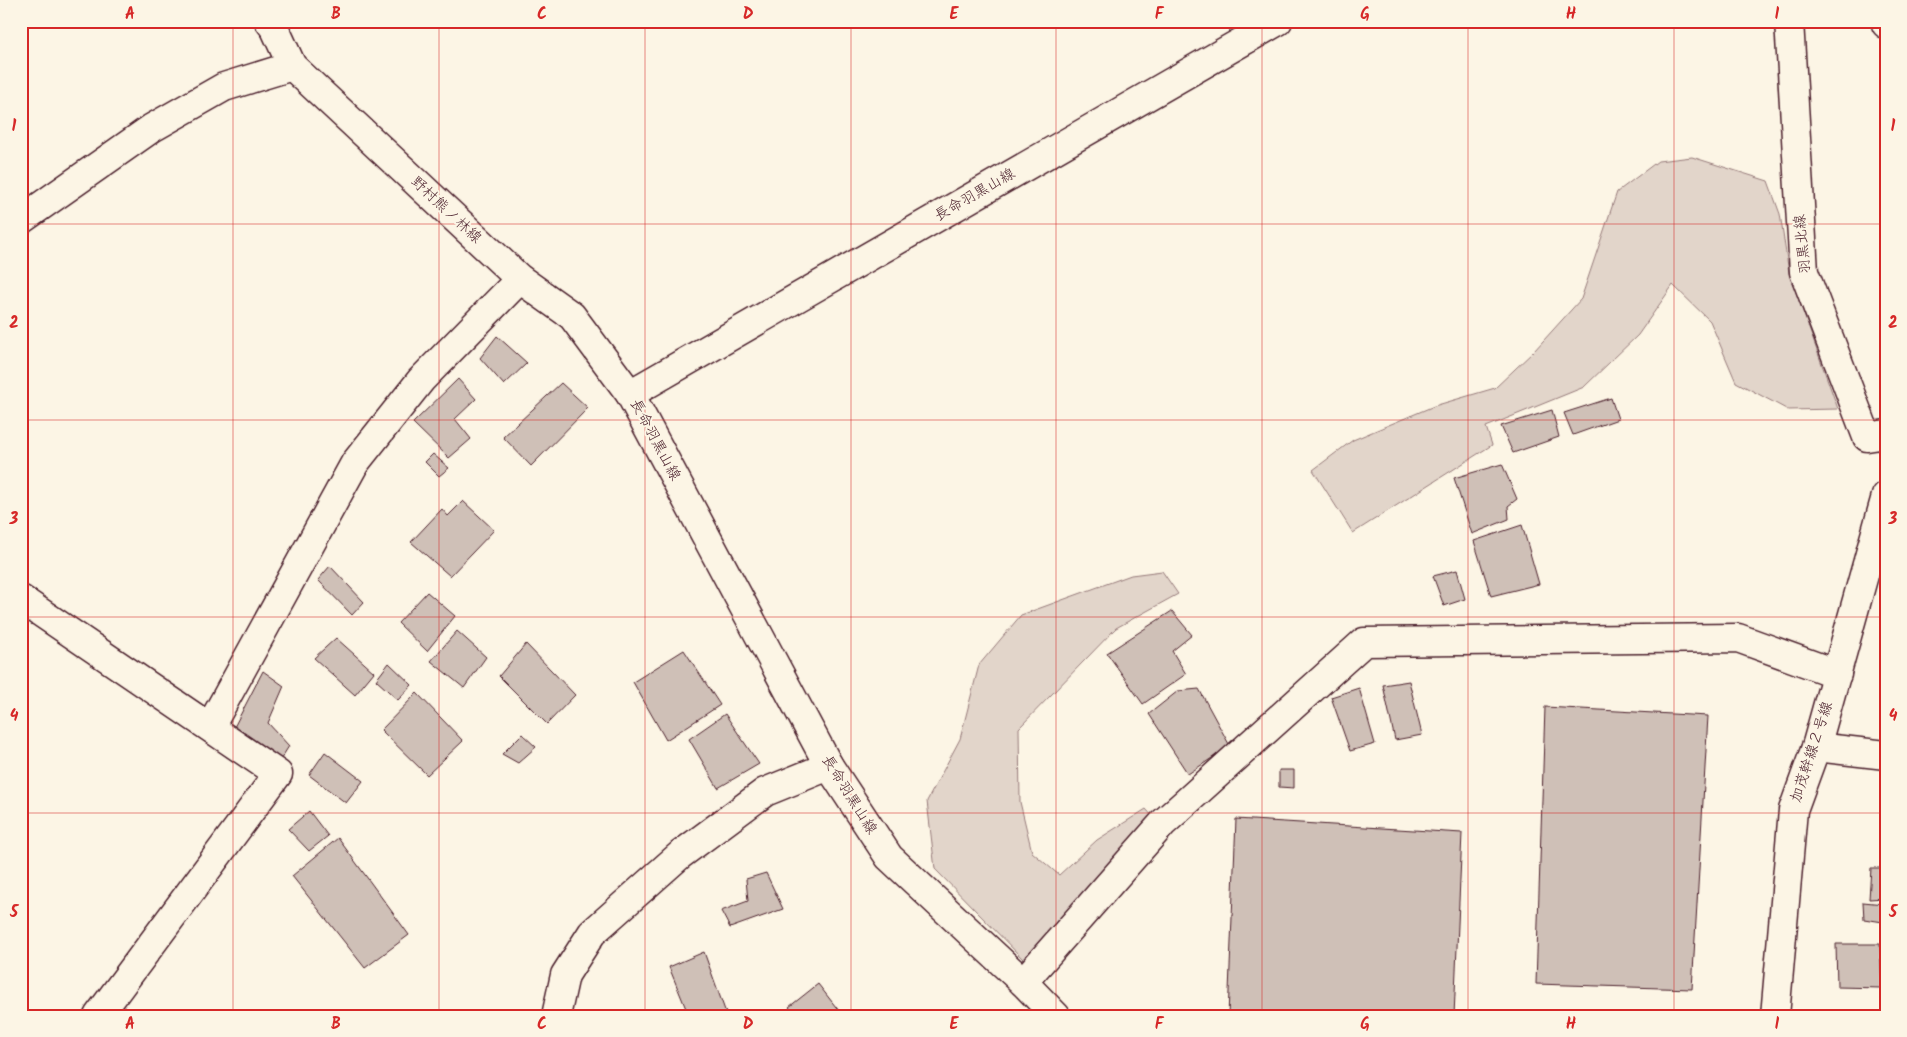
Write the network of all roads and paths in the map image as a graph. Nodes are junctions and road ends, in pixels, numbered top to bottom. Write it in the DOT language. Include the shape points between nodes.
graph roads {
  1 [pos="269,21"];
  2 [pos="1278,21"];
  3 [pos="1789,21"];
  4 [pos="292,66"];
  5 [pos="21,220"];
  6 [pos="520,279"];
  7 [pos="630,394"];
  8 [pos="1886,434"];
  9 [pos="1886,496"];
  10 [pos="21,599"];
  11 [pos="1837,674"];
  12 [pos="210,727"];
  13 [pos="1816,747"];
  14 [pos="1886,755"];
  15 [pos="829,766"];
  16 [pos="1023,982"];
  17 [pos="98,1016"];
  18 [pos="556,1016"];
  19 [pos="1056,1016"];
  20 [pos="1775,1016"];
  1 -- 4 [label="street, 野村熊ノ林線"];
  2 -- 7 [label="street, 長命羽黒山線"];
  3 -- 8 [label="street, 羽黒北線" via="1804,272 1867,437"];
  4 -- 5 [label="street" via="224,88 152,128"];
  4 -- 6 [label="street, 野村熊ノ林線"];
  6 -- 7 [label="street, 野村熊ノ林線" via="572,316"];
  6 -- 12 [label="street" via="420,380 355,463"];
  7 -- 15 [label="street, 長命羽黒山線"];
  9 -- 11 [label="street, 加茂幹線２号線"];
  10 -- 12 [label="street"];
  11 -- 13 [label="street, 加茂幹線２号線"];
  11 -- 16 [label="street" via="1738,638 1364,642 1163,823"];
  12 -- 17 [label="street" via="278,774"];
  13 -- 14 [label="street"];
  13 -- 20 [label="street, 加茂幹線２号線" via="1793,810"];
  15 -- 16 [label="street, 長命羽黒山線" via="889,857"];
  15 -- 18 [label="street" via="764,792 680,855 592,933 565,975"];
  16 -- 19 [label="street, 長命羽黒山線"];
}
